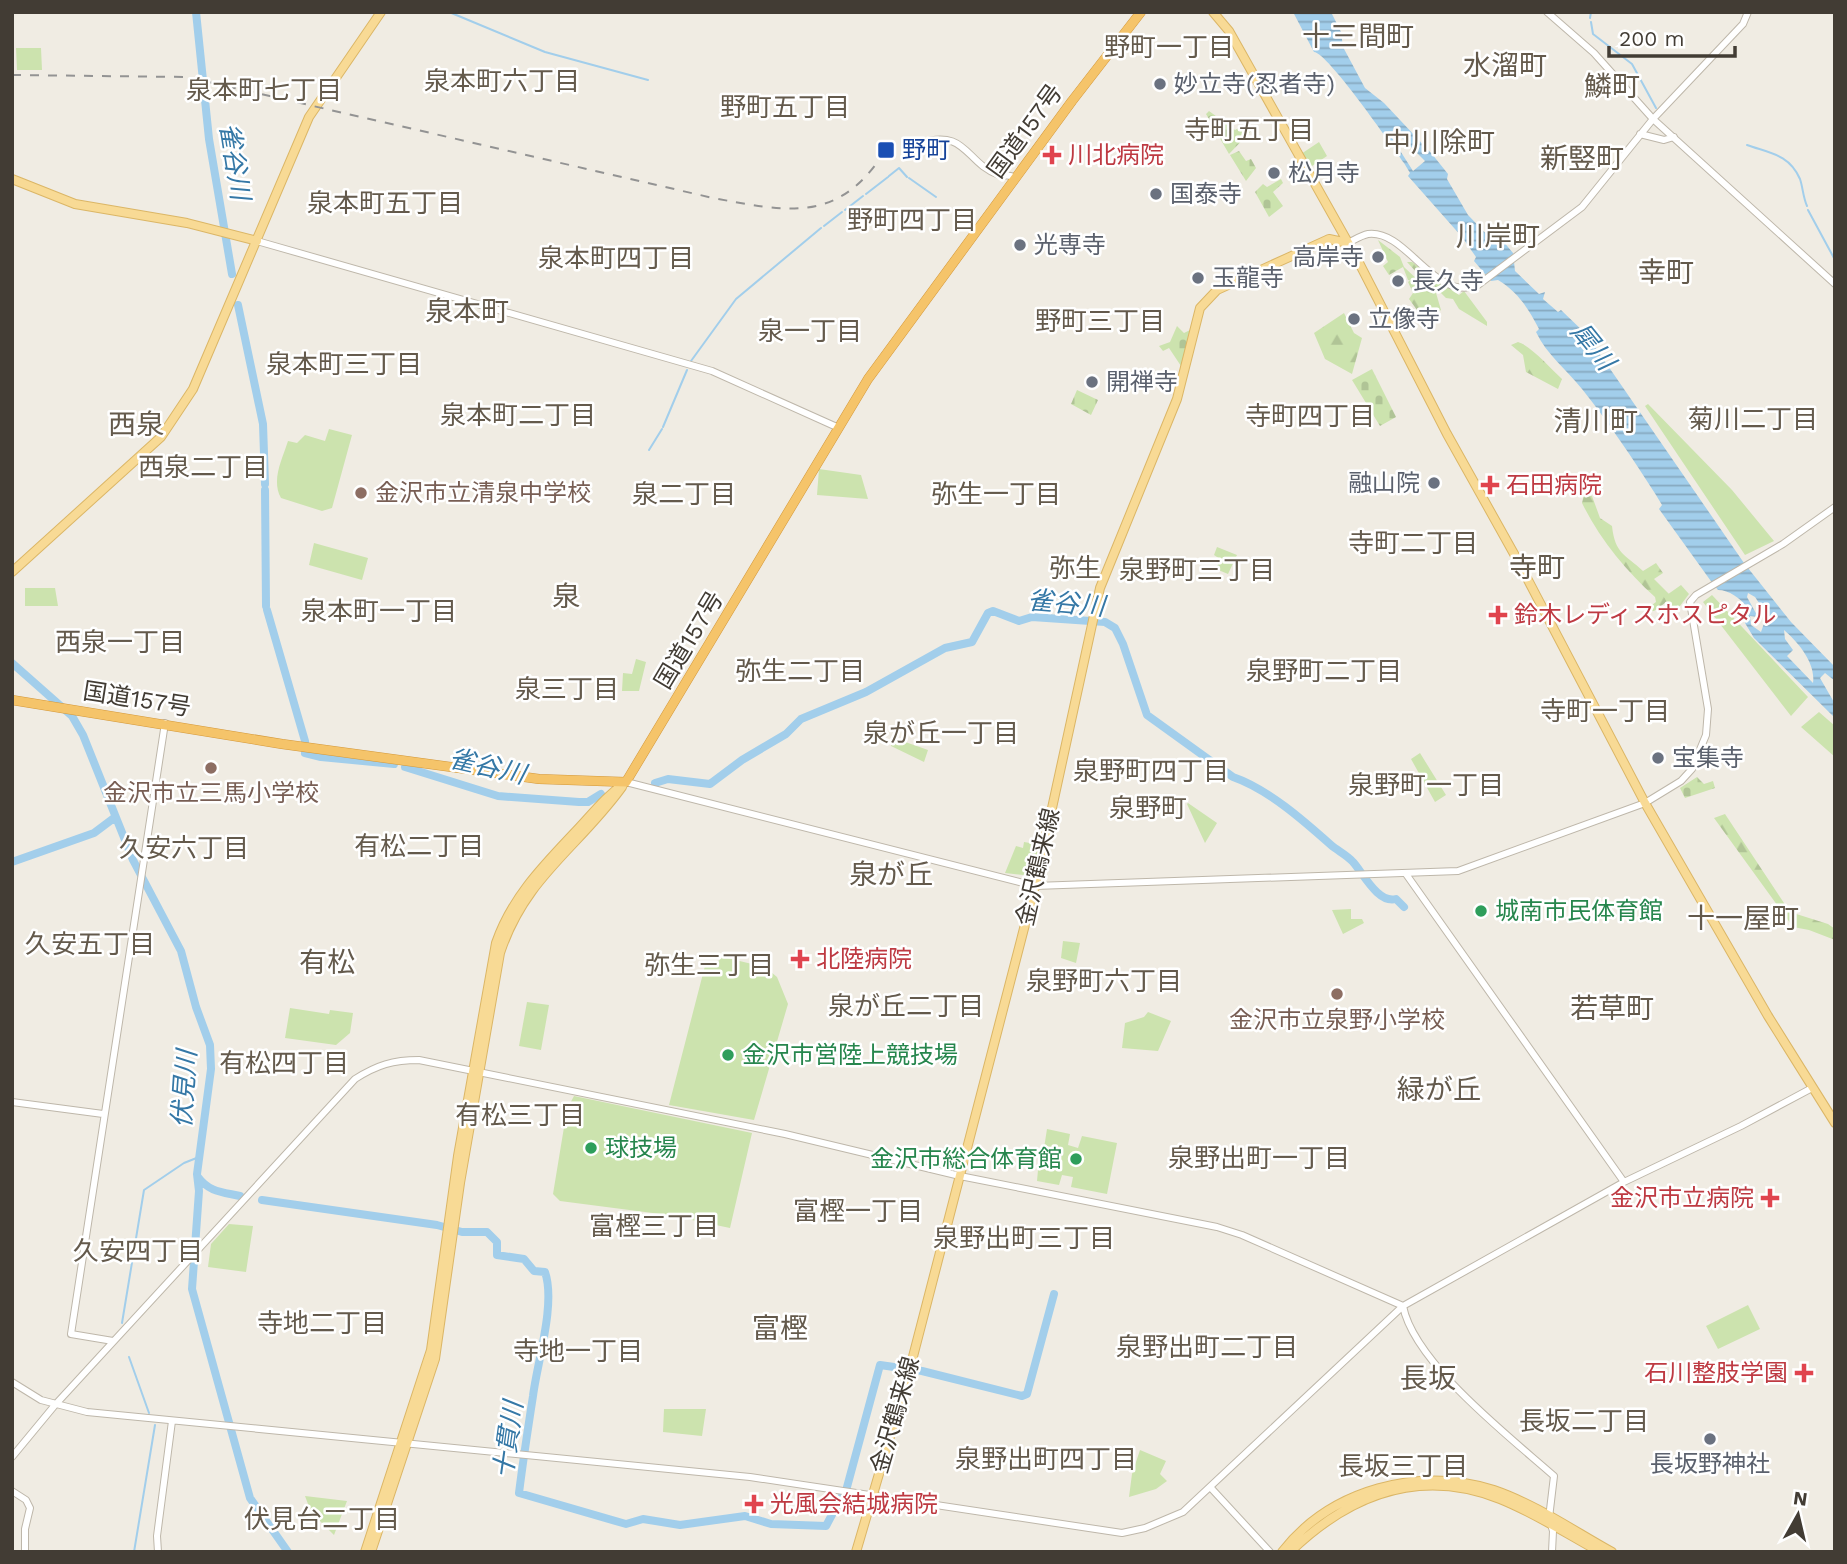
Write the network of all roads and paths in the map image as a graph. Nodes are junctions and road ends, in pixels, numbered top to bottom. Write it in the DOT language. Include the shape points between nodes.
graph roads {
  1 [pos="381,12"];
  2 [pos="1142,12"];
  3 [pos="1213,12"];
  4 [pos="1547,12"];
  5 [pos="1748,12"];
  6 [pos="1653,119"];
  7 [pos="1640,134"];
  8 [pos="1674,137"];
  9 [pos="920,143"];
  10 [pos="1015,178"];
  11 [pos="12,179"];
  12 [pos="257,241"];
  13 [pos="1348,243"];
  14 [pos="1835,284"];
  15 [pos="839,428"];
  16 [pos="1835,507"];
  17 [pos="12,572"];
  18 [pos="12,700"];
  19 [pos="165,723"];
  20 [pos="626,782"];
  21 [pos="1645,803"];
  22 [pos="1406,873"];
  23 [pos="1035,886"];
  24 [pos="475,1071"];
  25 [pos="1812,1088"];
  26 [pos="12,1102"];
  27 [pos="103,1114"];
  28 [pos="1835,1123"];
  29 [pos="960,1176"];
  30 [pos="1623,1182"];
  31 [pos="1403,1306"];
  32 [pos="113,1341"];
  33 [pos="12,1382"];
  34 [pos="55,1405"];
  35 [pos="172,1421"];
  36 [pos="405,1445"];
  37 [pos="12,1457"];
  38 [pos="1211,1488"];
  39 [pos="12,1491"];
  40 [pos="872,1497"];
  41 [pos="1550,1521"];
  42 [pos="26,1552"];
  43 [pos="158,1552"];
  44 [pos="365,1552"];
  45 [pos="371,1552"];
  46 [pos="856,1552"];
  47 [pos="1270,1552"];
  48 [pos="1282,1552"];
  49 [pos="1290,1552"];
  50 [pos="1552,1552"];
  51 [pos="1600,1552"];
  52 [pos="1612,1552"];
  1 -- 12 [label="main road" via="309,117"];
  2 -- 10 [label="highway, 国道157号"];
  3 -- 13 [label="main road" via="1229,31"];
  4 -- 6 [label="street" via="1594,53"];
  5 -- 6 [label="street" via="1743,24"];
  6 -- 7 [label="street"];
  6 -- 8 [label="street"];
  7 -- 8 [label="street" via="1664,141"];
  7 -- 13 [label="street" via="1582,207 1478,285 1457,287 1439,278 1377,234"];
  8 -- 14 [label="street"];
  9 -- 10 [label="street" via="952,140 998,174"];
  10 -- 15 [label="highway, 国道157号" via="885,355"];
  11 -- 12 [label="main road" via="75,204"];
  12 -- 15 [label="street" via="712,371"];
  12 -- 17 [label="main road" via="193,389 161,437"];
  13 -- 21 [label="main road"];
  13 -- 23 [label="main road, 金沢鶴来線" via="1328,239 1217,290 1200,308 1177,399 1102,581"];
  15 -- 20 [label="highway, 国道157号"];
  16 -- 21 [label="street" via="1690,603 1709,718 1692,769"];
  18 -- 19 [label="highway, 国道157号"];
  19 -- 20 [label="highway, 国道157号" via="538,779"];
  19 -- 27 [label="street"];
  20 -- 23 [label="street"];
  20 -- 24 [label="main road" via="546,871 514,915 495,974"];
  21 -- 22 [label="street" via="1458,871"];
  21 -- 25 [label="main road"];
  22 -- 23 [label="street"];
  22 -- 30 [label="street"];
  23 -- 29 [label="main road, 金沢鶴来線"];
  24 -- 29 [label="street" via="794,1136"];
  24 -- 32 [label="street" via="397,1060 375,1066 355,1079"];
  24 -- 36 [label="main road" via="431,1350"];
  25 -- 28 [label="main road"];
  25 -- 30 [label="street"];
  26 -- 27 [label="street"];
  27 -- 32 [label="street" via="71,1334"];
  29 -- 31 [label="street" via="1217,1227"];
  29 -- 40 [label="main road, 金沢鶴来線"];
  30 -- 31 [label="street"];
  31 -- 38 [label="street"];
  31 -- 41 [label="street" via="1432,1361 1554,1476"];
  32 -- 34 [label="street"];
  33 -- 34 [label="street"];
  34 -- 35 [label="street"];
  34 -- 37 [label="street"];
  35 -- 36 [label="street"];
  35 -- 43 [label="street"];
  36 -- 40 [label="street" via="750,1477"];
  36 -- 44 [label="main road"];
  36 -- 45 [label="main road"];
  38 -- 40 [label="street" via="1183,1512 1122,1533"];
  38 -- 47 [label="street"];
  39 -- 42 [label="street" via="30,1508"];
  40 -- 46 [label="main road, 金沢鶴来線"];
  41 -- 48 [label="main road" via="1494,1490 1450,1482 1409,1482 1376,1489 1334,1507"];
  41 -- 49 [label="main road" via="1477,1492 1412,1488 1373,1496 1334,1513"];
  41 -- 50 [label="street"];
  41 -- 51 [label="main road"];
  41 -- 52 [label="main road"];
}
